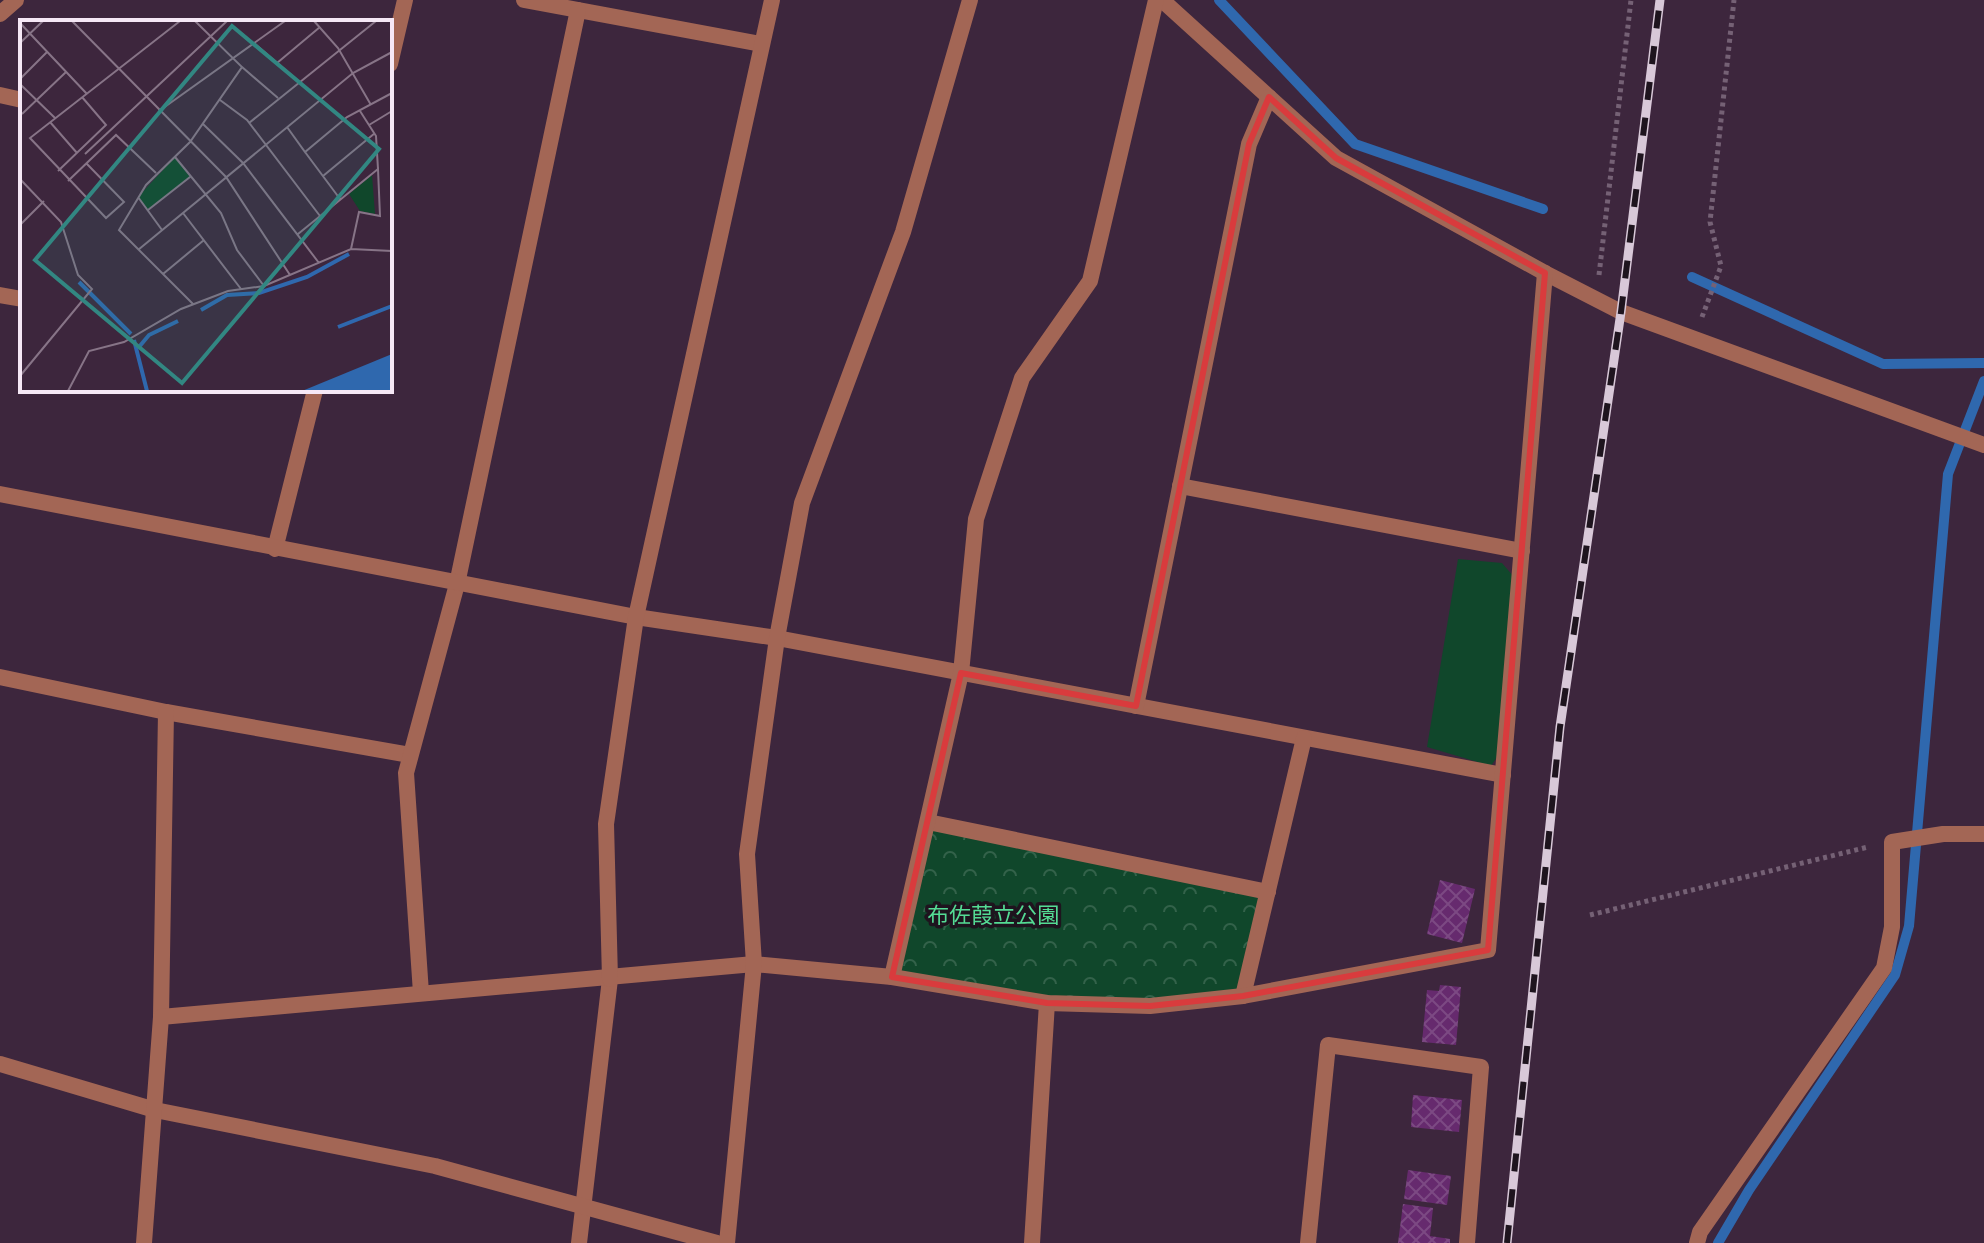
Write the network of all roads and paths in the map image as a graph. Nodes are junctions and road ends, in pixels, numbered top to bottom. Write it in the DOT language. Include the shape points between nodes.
graph roads {
  1 [pos="16,0"];
  2 [pos="405,0"];
  3 [pos="524,0"];
  4 [pos="772,0"];
  5 [pos="970,0"];
  6 [pos="1159,0"];
  7 [pos="1631,0"];
  8 [pos="1734,0"];
  9 [pos="578,10"];
  10 [pos="0,14"];
  11 [pos="761,44"];
  12 [pos="392,55"];
  13 [pos="0,95"];
  14 [pos="1269,97"];
  15 [pos="20,100"];
  16 [pos="1545,273"];
  17 [pos="0,295"];
  18 [pos="20,299"];
  19 [pos="1596,299"];
  20 [pos="1706,308"];
  21 [pos="314,392"];
  22 [pos="1983,445"];
  23 [pos="1180,486"];
  24 [pos="0,494"];
  25 [pos="275,549"];
  26 [pos="1522,551"];
  27 [pos="457,584"];
  28 [pos="636,617"];
  29 [pos="777,638"];
  30 [pos="961,673"];
  31 [pos="0,677"];
  32 [pos="1136,706"];
  33 [pos="166,712"];
  34 [pos="1304,738"];
  35 [pos="410,755"];
  36 [pos="1503,775"];
  37 [pos="928,822"];
  38 [pos="1984,834"];
  39 [pos="1892,842"];
  40 [pos="1268,892"];
  41 [pos="1590,915"];
  42 [pos="754,964"];
  43 [pos="892,977"];
  44 [pos="610,979"];
  45 [pos="421,993"];
  46 [pos="1243,996"];
  47 [pos="1047,1003"];
  48 [pos="161,1017"];
  49 [pos="0,1064"];
  50 [pos="155,1110"];
  51 [pos="585,1207"];
  52 [pos="144,1243"];
  53 [pos="579,1243"];
  54 [pos="717,1243"];
  55 [pos="727,1243"];
  56 [pos="1032,1243"];
  57 [pos="1308,1243"];
  58 [pos="1467,1243"];
  59 [pos="1697,1243"];
  1 -- 10 [label="street"];
  2 -- 12 [label="street"];
  3 -- 9 [label="street"];
  4 -- 11 [label="street"];
  5 -- 29 [label="street" via="903,232 802,503"];
  6 -- 14 [label="street"];
  6 -- 30 [label="street" via="1090,281 1022,378 976,519"];
  7 -- 19 [label="path"];
  8 -- 20 [label="path" via="1710,222 1721,266"];
  9 -- 11 [label="street"];
  9 -- 27 [label="street"];
  11 -- 28 [label="street"];
  13 -- 15 [label="street"];
  14 -- 16 [label="street" via="1336,158"];
  14 -- 23 [label="street" via="1249,144"];
  16 -- 19 [label="street"];
  16 -- 26 [label="street"];
  17 -- 18 [label="street"];
  19 -- 22 [label="street"];
  21 -- 25 [label="street"];
  23 -- 26 [label="street"];
  23 -- 32 [label="street"];
  24 -- 25 [label="street"];
  25 -- 27 [label="street"];
  26 -- 36 [label="street"];
  27 -- 28 [label="street"];
  27 -- 35 [label="street"];
  28 -- 29 [label="street"];
  28 -- 44 [label="street" via="606,824"];
  29 -- 30 [label="street"];
  29 -- 42 [label="street" via="747,854"];
  30 -- 32 [label="street"];
  30 -- 37 [label="street"];
  31 -- 33 [label="street"];
  32 -- 34 [label="street"];
  33 -- 35 [label="street"];
  33 -- 48 [label="street"];
  34 -- 36 [label="street"];
  34 -- 40 [label="street"];
  35 -- 45 [label="street" via="406,773"];
  36 -- 46 [label="street" via="1488,950"];
  37 -- 40 [label="street"];
  37 -- 43 [label="street"];
  38 -- 39 [label="street"];
  39 -- 41 [label="path"];
  39 -- 59 [label="street" via="1892,927 1884,968"];
  40 -- 46 [label="street"];
  42 -- 43 [label="street"];
  42 -- 44 [label="street"];
  42 -- 55 [label="street"];
  43 -- 47 [label="street"];
  44 -- 45 [label="street"];
  44 -- 51 [label="street"];
  45 -- 48 [label="street"];
  46 -- 47 [label="street" via="1150,1006"];
  47 -- 56 [label="street"];
  48 -- 50 [label="street"];
  49 -- 50 [label="street"];
  50 -- 51 [label="street" via="435,1166"];
  50 -- 52 [label="street"];
  51 -- 53 [label="street"];
  51 -- 54 [label="street"];
  57 -- 58 [label="street" via="1328,1045 1481,1067"];
}
